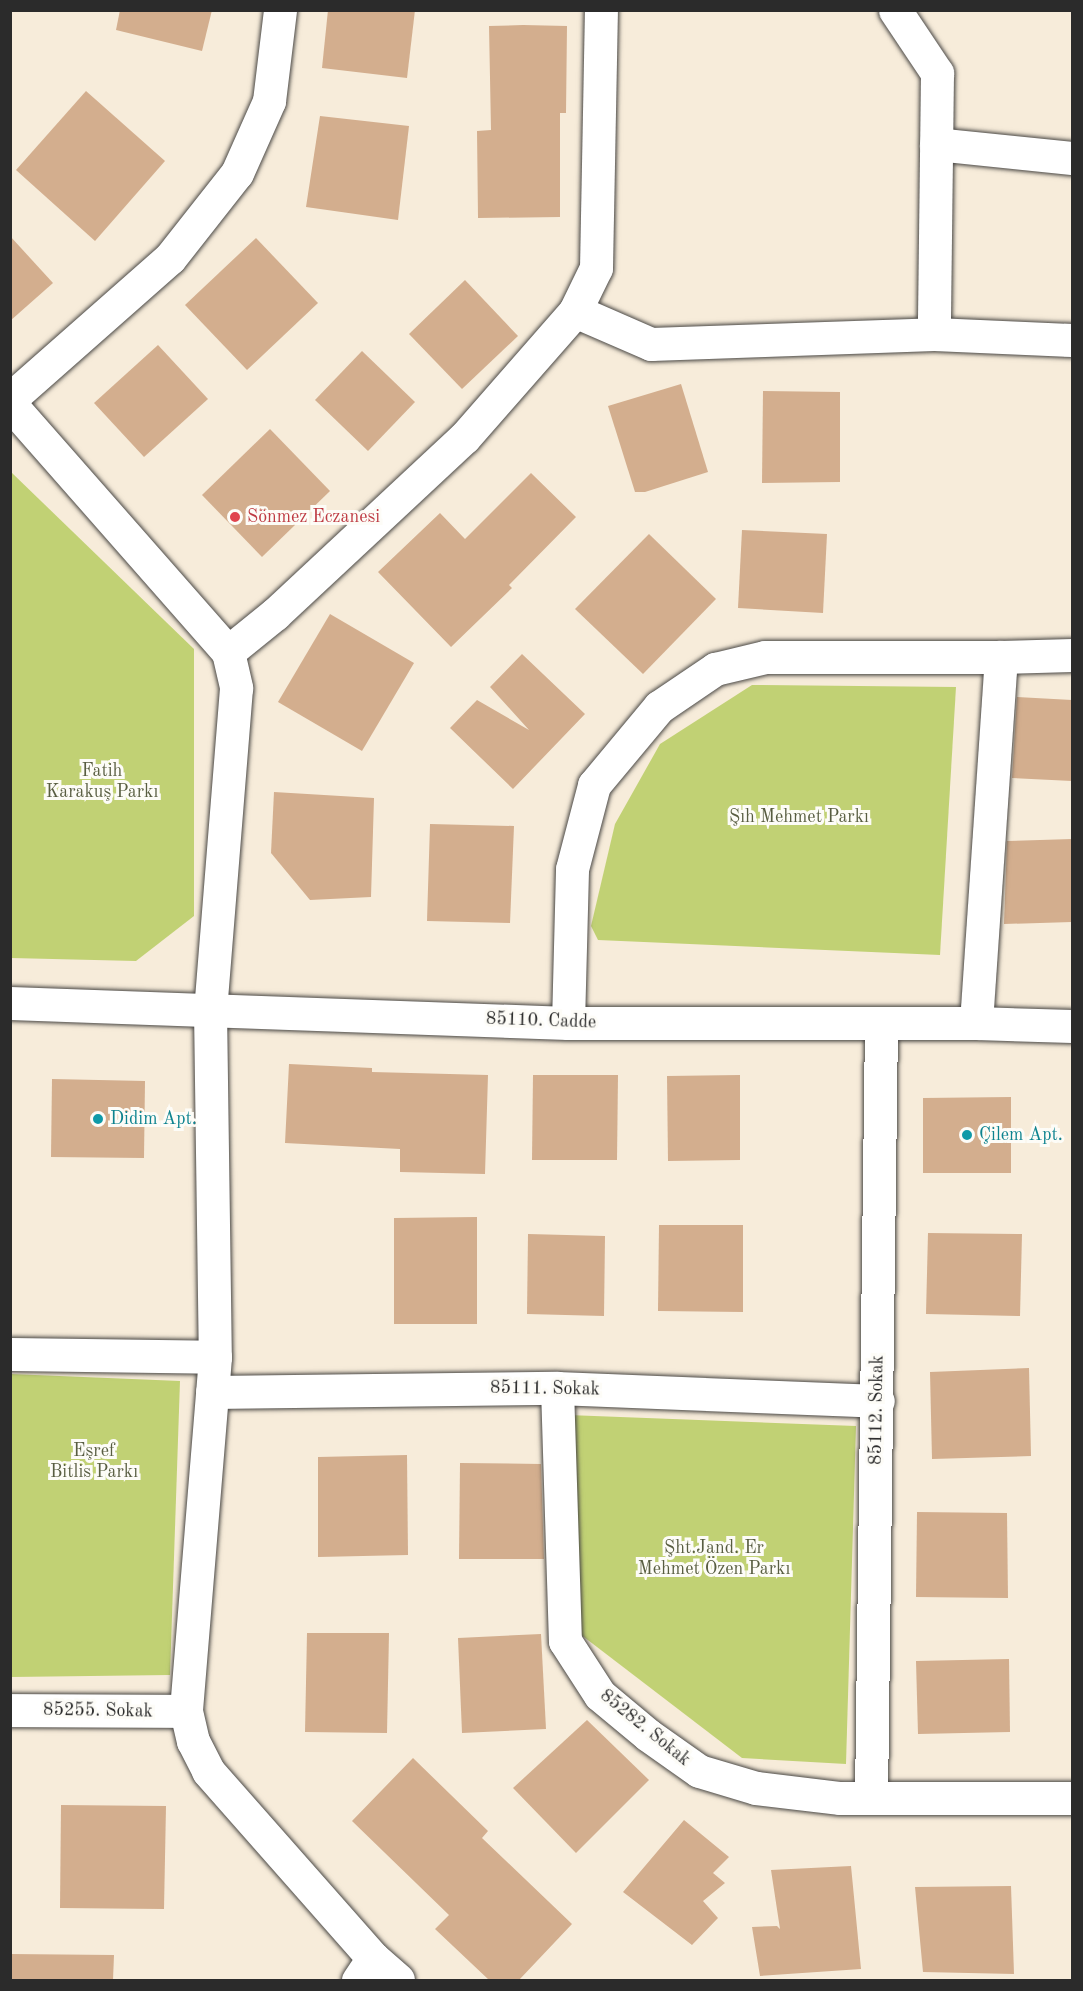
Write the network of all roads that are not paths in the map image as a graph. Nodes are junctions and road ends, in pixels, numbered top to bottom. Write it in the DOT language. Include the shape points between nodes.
graph roads {
  1 [pos="280,10"];
  2 [pos="601,10"];
  3 [pos="895,10"];
  4 [pos="936,144"];
  5 [pos="1072,158"];
  6 [pos="575,311"];
  7 [pos="934,334"];
  8 [pos="1072,340"];
  9 [pos="10,399"];
  10 [pos="10,404"];
  11 [pos="228,652"];
  12 [pos="1072,655"];
  13 [pos="1001,657"];
  14 [pos="10,1003"];
  15 [pos="210,1009"];
  16 [pos="567,1023"];
  17 [pos="881,1023"];
  18 [pos="976,1023"];
  19 [pos="1072,1026"];
  20 [pos="10,1354"];
  21 [pos="215,1357"];
  22 [pos="557,1388"];
  23 [pos="212,1392"];
  24 [pos="878,1401"];
  25 [pos="10,1710"];
  26 [pos="186,1711"];
  27 [pos="871,1798"];
  28 [pos="1072,1798"];
  29 [pos="365,1969"];
  30 [pos="398,1980"];
  1 -- 9 [label="street" via="269,101 237,173 170,258"];
  2 -- 6 [label="street" via="596,268"];
  3 -- 4 [label="street" via="937,73"];
  4 -- 5 [label="street"];
  4 -- 7 [label="street"];
  6 -- 7 [label="street" via="651,344"];
  6 -- 11 [label="street" via="464,438 275,614"];
  7 -- 8 [label="street"];
  10 -- 11 [label="street"];
  11 -- 15 [label="street" via="236,688"];
  12 -- 13 [label="street"];
  13 -- 16 [label="street" via="765,657 715,669 659,707 594,785 572,869"];
  13 -- 18 [label="street"];
  14 -- 15 [label="street, 85110. Cadde"];
  15 -- 16 [label="street, 85110. Cadde"];
  15 -- 21 [label="street"];
  16 -- 17 [label="street, 85110. Cadde"];
  17 -- 18 [label="street, 85110. Cadde"];
  17 -- 24 [label="street, 85112. Sokak"];
  18 -- 19 [label="street, 85110. Cadde"];
  20 -- 21 [label="street"];
  21 -- 23 [label="street"];
  22 -- 23 [label="street, 85111. Sokak"];
  22 -- 24 [label="street, 85111. Sokak"];
  22 -- 27 [label="street, 85282. Sokak" via="565,1641 600,1695 648,1736 699,1771 756,1788"];
  23 -- 26 [label="street"];
  24 -- 27 [label="street, 85112. Sokak"];
  25 -- 26 [label="street, 85255. Sokak"];
  26 -- 29 [label="street" via="193,1740 208,1771"];
  27 -- 28 [label="street, 85282. Sokak"];
  29 -- 30 [label="street"];
}
